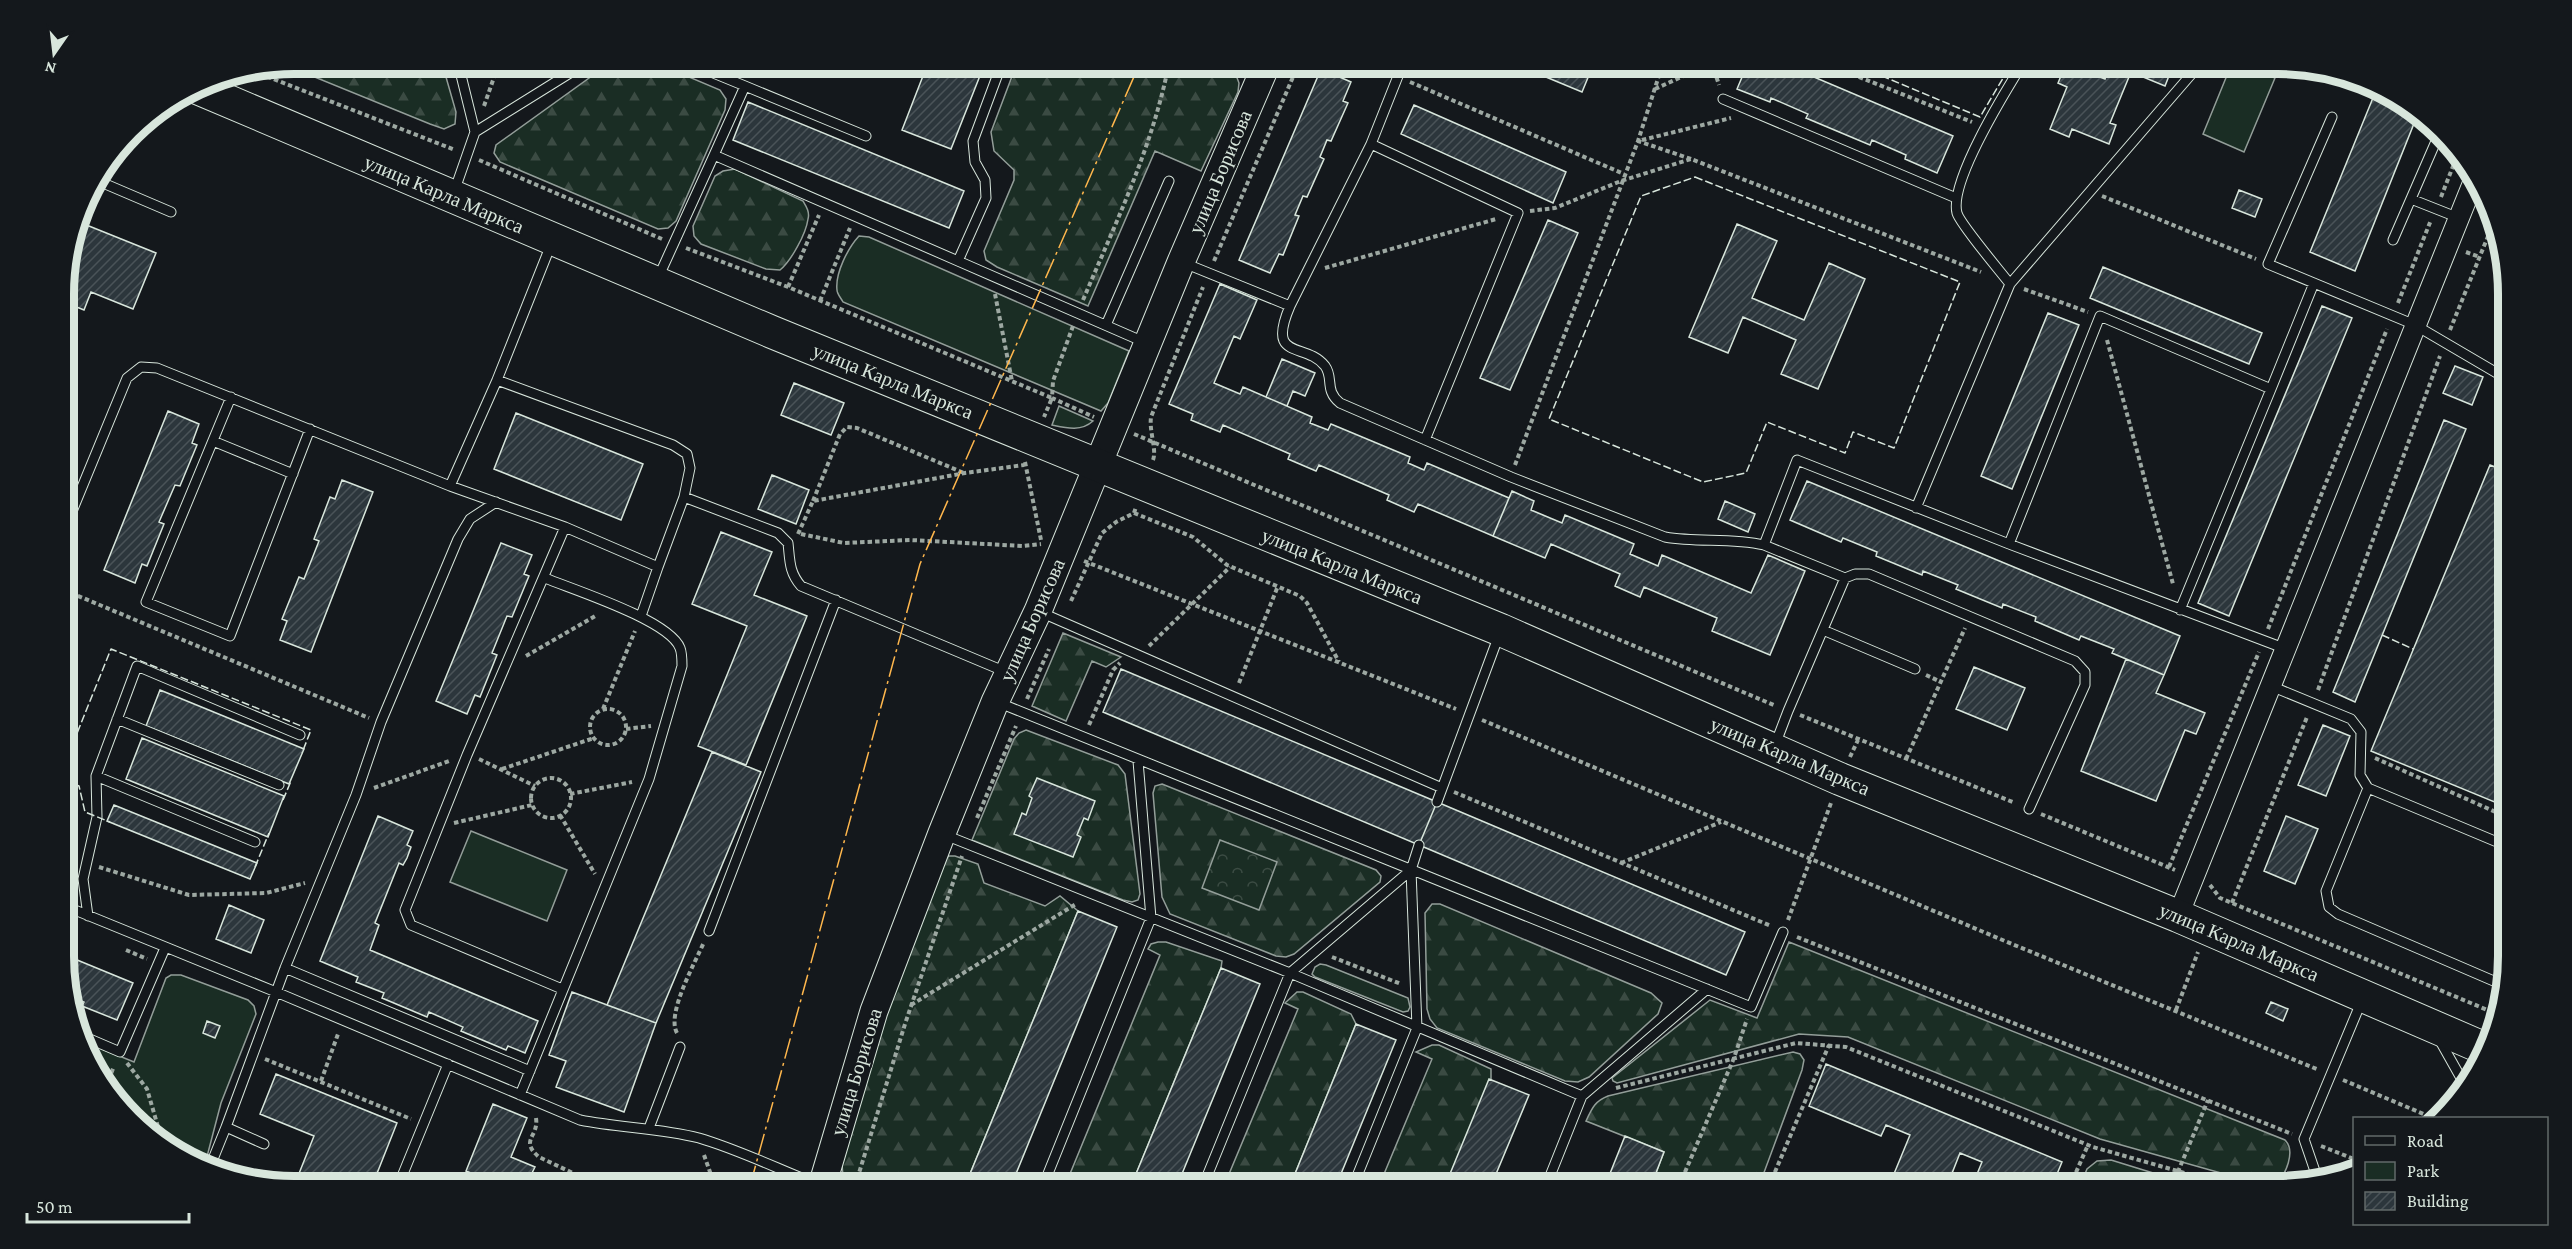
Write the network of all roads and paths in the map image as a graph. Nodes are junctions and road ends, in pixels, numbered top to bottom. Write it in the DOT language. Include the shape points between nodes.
graph roads {
  1 [pos="461,74"];
  2 [pos="495,74"];
  3 [pos="568,74"];
  4 [pos="716,74"];
  5 [pos="998,74"];
  6 [pos="1167,74"];
  7 [pos="1263,74"];
  8 [pos="1294,74"];
  9 [pos="1399,74"];
  10 [pos="1659,74"];
  11 [pos="1687,74"];
  12 [pos="1716,74"];
  13 [pos="1852,74"];
  14 [pos="2016,74"];
  15 [pos="2191,74"];
  16 [pos="264,75"];
  17 [pos="1398,77"];
  18 [pos="745,86"];
  19 [pos="1654,89"];
  20 [pos="206,92"];
  21 [pos="1724,99"];
  22 [pos="1755,112"];
  23 [pos="2332,117"];
  24 [pos="1984,127"];
  25 [pos="475,132"];
  26 [pos="866,136"];
  27 [pos="1638,141"];
  28 [pos="2436,141"];
  29 [pos="1371,144"];
  30 [pos="467,155"];
  31 [pos="714,155"];
  32 [pos="1691,159"];
  33 [pos="2455,162"];
  34 [pos="1624,174"];
  35 [pos="1169,181"];
  36 [pos="1621,181"];
  37 [pos="103,183"];
  38 [pos="2471,188"];
  39 [pos="2090,191"];
  40 [pos="452,197"];
  41 [pos="1956,198"];
  42 [pos="2411,199"];
  43 [pos="824,203"];
  44 [pos="2436,209"];
  45 [pos="171,212"];
  46 [pos="1518,213"];
  47 [pos="855,217"];
  48 [pos="2459,218"];
  49 [pos="2490,232"];
  50 [pos="553,240"];
  51 [pos="2393,240"];
  52 [pos="674,244"];
  53 [pos="958,261"];
  54 [pos="1181,262"];
  55 [pos="2268,264"];
  56 [pos="1209,273"];
  57 [pos="1307,274"];
  58 [pos="992,276"];
  59 [pos="656,283"];
  60 [pos="2010,284"];
  61 [pos="2314,284"];
  62 [pos="788,287"];
  63 [pos="820,301"];
  64 [pos="1290,306"];
  65 [pos="1077,313"];
  66 [pos="2100,316"];
  67 [pos="2393,316"];
  68 [pos="2415,325"];
  69 [pos="1106,326"];
  70 [pos="2445,343"];
  71 [pos="1148,344"];
  72 [pos="2498,374"];
  73 [pos="497,380"];
  74 [pos="1012,381"];
  75 [pos="2271,389"];
  76 [pos="231,397"];
  77 [pos="1052,398"];
  78 [pos="1114,426"];
  79 [pos="310,429"];
  80 [pos="1425,440"];
  81 [pos="213,441"];
  82 [pos="1151,441"];
  83 [pos="1029,452"];
  84 [pos="1098,466"];
  85 [pos="965,473"];
  86 [pos="293,474"];
  87 [pos="1511,477"];
  88 [pos="450,486"];
  89 [pos="684,497"];
  90 [pos="1139,499"];
  91 [pos="813,501"];
  92 [pos="496,502"];
  93 [pos="74,505"];
  94 [pos="1916,508"];
  95 [pos="565,527"];
  96 [pos="800,533"];
  97 [pos="788,543"];
  98 [pos="2009,544"];
  99 [pos="1764,545"];
  100 [pos="1052,548"];
  101 [pos="1088,563"];
  102 [pos="658,567"];
  103 [pos="545,578"];
  104 [pos="1845,578"];
  105 [pos="1278,586"];
  106 [pos="74,594"];
  107 [pos="836,600"];
  108 [pos="614,605"];
  109 [pos="2181,610"];
  110 [pos="641,616"];
  111 [pos="1050,616"];
  112 [pos="1970,617"];
  113 [pos="1501,630"];
  114 [pos="1822,630"];
  115 [pos="1260,632"];
  116 [pos="2264,641"];
  117 [pos="2286,649"];
  118 [pos="1339,663"];
  119 [pos="505,668"];
  120 [pos="1915,669"];
  121 [pos="1008,673"];
  122 [pos="2271,686"];
  123 [pos="1234,697"];
  124 [pos="995,702"];
  125 [pos="2313,703"];
  126 [pos="603,709"];
  127 [pos="1788,711"];
  128 [pos="1021,713"];
  129 [pos="1470,715"];
  130 [pos="117,719"];
  131 [pos="381,722"];
  132 [pos="300,735"];
  133 [pos="594,738"];
  134 [pos="1858,739"];
  135 [pos="1773,750"];
  136 [pos="2360,752"];
  137 [pos="467,755"];
  138 [pos="1906,759"];
  139 [pos="1138,761"];
  140 [pos="502,769"];
  141 [pos="96,776"];
  142 [pos="1840,778"];
  143 [pos="649,779"];
  144 [pos="279,785"];
  145 [pos="535,786"];
  146 [pos="1443,788"];
  147 [pos="2368,788"];
  148 [pos="570,794"];
  149 [pos="356,795"];
  150 [pos="1437,802"];
  151 [pos="532,805"];
  152 [pos="2029,808"];
  153 [pos="2498,813"];
  154 [pos="560,816"];
  155 [pos="1722,822"];
  156 [pos="439,827"];
  157 [pos="954,838"];
  158 [pos="255,842"];
  159 [pos="2498,842"];
  160 [pos="1419,845"];
  161 [pos="1810,859"];
  162 [pos="1621,862"];
  163 [pos="87,864"];
  164 [pos="2169,867"];
  165 [pos="1411,870"];
  166 [pos="2193,878"];
  167 [pos="320,879"];
  168 [pos="605,891"];
  169 [pos="1092,894"];
  170 [pos="2232,903"];
  171 [pos="74,910"];
  172 [pos="88,916"];
  173 [pos="2178,916"];
  174 [pos="1152,918"];
  175 [pos="709,931"];
  176 [pos="1783,932"];
  177 [pos="117,946"];
  178 [pos="165,948"];
  179 [pos="1316,950"];
  180 [pos="158,963"];
  181 [pos="285,969"];
  182 [pos="1290,973"];
  183 [pos="2497,982"];
  184 [pos="562,989"];
  185 [pos="1707,989"];
  186 [pos="1415,990"];
  187 [pos="276,992"];
  188 [pos="2364,995"];
  189 [pos="912,1005"];
  190 [pos="1750,1007"];
  191 [pos="2491,1012"];
  192 [pos="2433,1026"];
  193 [pos="1417,1028"];
  194 [pos="328,1030"];
  195 [pos="338,1034"];
  196 [pos="349,1038"];
  197 [pos="90,1040"];
  198 [pos="1829,1045"];
  199 [pos="2479,1046"];
  200 [pos="680,1047"];
  201 [pos="120,1052"];
  202 [pos="253,1054"];
  203 [pos="1734,1058"];
  204 [pos="448,1064"];
  205 [pos="530,1071"];
  206 [pos="2331,1075"];
  207 [pos="110,1077"];
  208 [pos="2461,1078"];
  209 [pos="321,1082"];
  210 [pos="520,1095"];
  211 [pos="1582,1096"];
  212 [pos="2208,1100"];
  213 [pos="534,1115"];
  214 [pos="2428,1117"];
  215 [pos="423,1124"];
  216 [pos="226,1127"];
  217 [pos="650,1128"];
  218 [pos="159,1129"];
  219 [pos="698,1138"];
  220 [pos="2304,1139"];
  221 [pos="264,1143"];
  222 [pos="2088,1145"];
  223 [pos="2353,1158"];
  224 [pos="213,1160"];
  225 [pos="2178,1171"];
  226 [pos="2315,1172"];
  227 [pos="402,1176"];
  228 [pos="578,1176"];
  229 [pos="711,1176"];
  230 [pos="795,1176"];
  231 [pos="824,1176"];
  232 [pos="858,1176"];
  233 [pos="1047,1176"];
  234 [pos="1207,1176"];
  235 [pos="1357,1176"];
  236 [pos="1550,1176"];
  237 [pos="1683,1176"];
  238 [pos="1773,1176"];
  239 [pos="2074,1176"];
  240 [pos="2176,1176"];
  241 [pos="2193,1176"];
  1 -- 25 [label="lane"];
  2 -- 25 [label="path"];
  3 -- 25 [label="lane"];
  4 -- 18 [label="lane"];
  5 -- 53 [label="lane" via="973,141 975,162 985,180 986,198"];
  6 -- 65 [label="path" via="1146,153"];
  7 -- 54 [label="street, улица Борисова"];
  8 -- 56 [label="path"];
  9 -- 17 [label="lane"];
  10 -- 19 [label="path"];
  11 -- 19 [label="path"];
  12 -- 21 [label="path"];
  13 -- 24 [label="path"];
  14 -- 24 [label="lane"];
  15 -- 39 [label="lane"];
  16 -- 30 [label="path"];
  17 -- 29 [label="lane"];
  17 -- 34 [label="path"];
  18 -- 26 [label="lane"];
  18 -- 31 [label="lane"];
  19 -- 27 [label="path"];
  20 -- 40 [label="main road, улица Карла Маркса"];
  21 -- 22 [label="lane"];
  22 -- 27 [label="path"];
  22 -- 41 [label="lane"];
  23 -- 55 [label="lane"];
  24 -- 41 [label="lane"];
  25 -- 30 [label="lane"];
  27 -- 32 [label="path"];
  27 -- 34 [label="path"];
  28 -- 42 [label="lane"];
  29 -- 46 [label="lane"];
  29 -- 57 [label="lane"];
  30 -- 40 [label="lane"];
  30 -- 52 [label="path"];
  31 -- 43 [label="lane"];
  31 -- 52 [label="lane"];
  32 -- 36 [label="path"];
  32 -- 60 [label="path"];
  33 -- 44 [label="path"];
  34 -- 36 [label="path"];
  35 -- 69 [label="lane"];
  36 -- 46 [label="path" via="1555,208"];
  36 -- 87 [label="path"];
  37 -- 45 [label="lane"];
  38 -- 48 [label="street"];
  39 -- 55 [label="path"];
  39 -- 60 [label="lane"];
  40 -- 50 [label="main road, улица Карла Маркса"];
  41 -- 60 [label="lane" via="1957,215"];
  42 -- 44 [label="lane"];
  42 -- 51 [label="lane"];
  43 -- 47 [label="lane"];
  43 -- 62 [label="path"];
  44 -- 48 [label="lane"];
  44 -- 67 [label="path"];
  46 -- 57 [label="path"];
  46 -- 80 [label="lane"];
  47 -- 53 [label="lane"];
  47 -- 63 [label="path"];
  48 -- 68 [label="street"];
  49 -- 70 [label="path"];
  50 -- 59 [label="main road, улица Карла Маркса"];
  50 -- 73 [label="lane"];
  52 -- 59 [label="lane"];
  52 -- 62 [label="path"];
  53 -- 58 [label="lane"];
  54 -- 56 [label="lane"];
  54 -- 71 [label="street, улица Борисова"];
  55 -- 61 [label="lane"];
  56 -- 64 [label="lane"];
  56 -- 82 [label="path" via="1151,417"];
  57 -- 64 [label="lane"];
  58 -- 65 [label="lane"];
  58 -- 74 [label="path"];
  59 -- 83 [label="main road, улица Карла Маркса"];
  60 -- 66 [label="path"];
  60 -- 94 [label="lane"];
  61 -- 67 [label="lane"];
  61 -- 75 [label="lane"];
  62 -- 63 [label="path"];
  63 -- 74 [label="path"];
  64 -- 80 [label="lane" via="1282,336 1289,347 1327,368 1329,391 1334,398"];
  65 -- 69 [label="lane"];
  65 -- 77 [label="path" via="1053,381"];
  66 -- 75 [label="lane"];
  66 -- 98 [label="lane"];
  66 -- 109 [label="path"];
  67 -- 68 [label="lane"];
  67 -- 116 [label="path"];
  68 -- 70 [label="lane"];
  68 -- 117 [label="street"];
  69 -- 71 [label="lane"];
  70 -- 72 [label="lane"];
  70 -- 125 [label="path"];
  71 -- 78 [label="street, улица Борисова"];
  73 -- 88 [label="lane"];
  73 -- 89 [label="lane" via="673,445 687,454 690,468"];
  74 -- 77 [label="path"];
  75 -- 109 [label="lane"];
  76 -- 79 [label="lane"];
  76 -- 81 [label="lane"];
  76 -- 93 [label="lane" via="157,368 141,366 127,378"];
  77 -- 78 [label="path"];
  77 -- 83 [label="path"];
  78 -- 82 [label="path"];
  78 -- 84 [label="street, улица Борисова"];
  79 -- 86 [label="lane"];
  79 -- 88 [label="lane"];
  80 -- 87 [label="lane"];
  81 -- 86 [label="lane"];
  81 -- 86 [label="lane" via="146,602 230,636"];
  82 -- 90 [label="path" via="1155,456"];
  82 -- 127 [label="path"];
  83 -- 84 [label="main road, улица Карла Маркса"];
  83 -- 85 [label="path"];
  83 -- 100 [label="path"];
  84 -- 90 [label="main road, улица Карла Маркса"];
  84 -- 100 [label="street, улица Борисова"];
  85 -- 91 [label="path"];
  85 -- 91 [label="path" via="847,427 840,434"];
  87 -- 99 [label="lane" via="1665,537 1686,541 1742,540"];
  88 -- 92 [label="lane"];
  89 -- 97 [label="lane" via="778,533"];
  89 -- 102 [label="lane"];
  90 -- 101 [label="path" via="1102,533"];
  90 -- 105 [label="path" via="1227,565"];
  90 -- 113 [label="main road, улица Карла Маркса"];
  91 -- 96 [label="path"];
  92 -- 95 [label="lane"];
  92 -- 131 [label="lane" via="471,519 458,539"];
  94 -- 98 [label="lane"];
  94 -- 99 [label="lane" via="1797,460"];
  95 -- 102 [label="lane"];
  95 -- 103 [label="lane"];
  96 -- 97 [label="path"];
  96 -- 100 [label="path" via="844,543 910,540"];
  97 -- 107 [label="lane" via="789,566 796,581"];
  98 -- 109 [label="lane"];
  99 -- 104 [label="lane"];
  100 -- 101 [label="path"];
  100 -- 111 [label="street, улица Борисова"];
  101 -- 111 [label="path"];
  101 -- 115 [label="path"];
  102 -- 110 [label="lane"];
  103 -- 108 [label="lane"];
  103 -- 119 [label="lane"];
  104 -- 112 [label="lane" via="1869,574"];
  104 -- 114 [label="lane"];
  105 -- 115 [label="path"];
  105 -- 118 [label="path" via="1307,603"];
  106 -- 131 [label="path"];
  107 -- 121 [label="lane"];
  107 -- 175 [label="lane"];
  108 -- 110 [label="lane"];
  108 -- 119 [label="path"];
  109 -- 116 [label="lane"];
  110 -- 126 [label="path"];
  110 -- 143 [label="lane" via="680,647 682,666"];
  111 -- 121 [label="street, улица Борисова"];
  111 -- 123 [label="lane"];
  111 -- 128 [label="path"];
  112 -- 138 [label="path"];
  112 -- 152 [label="lane" via="2075,661 2085,672 2085,686"];
  113 -- 129 [label="lane"];
  113 -- 135 [label="main road, улица Карла Маркса"];
  114 -- 120 [label="lane"];
  114 -- 127 [label="lane"];
  115 -- 118 [label="path"];
  115 -- 123 [label="path"];
  116 -- 117 [label="lane"];
  116 -- 164 [label="path"];
  117 -- 122 [label="street"];
  118 -- 129 [label="path"];
  119 -- 137 [label="lane"];
  121 -- 124 [label="street, улица Борисова"];
  122 -- 125 [label="lane"];
  122 -- 166 [label="street"];
  123 -- 146 [label="lane"];
  124 -- 128 [label="lane"];
  124 -- 157 [label="street, улица Борисова"];
  125 -- 136 [label="lane" via="2351,719 2361,732"];
  125 -- 170 [label="path"];
  126 -- 133 [label="path" via="590,721"];
  126 -- 133 [label="path" via="620,713 626,729 615,743 604,744"];
  127 -- 134 [label="path"];
  127 -- 135 [label="lane"];
  128 -- 139 [label="lane"];
  128 -- 157 [label="path"];
  129 -- 146 [label="lane"];
  129 -- 155 [label="path"];
  130 -- 132 [label="lane" via="137,666"];
  130 -- 141 [label="lane"];
  130 -- 144 [label="lane"];
  131 -- 149 [label="lane"];
  133 -- 140 [label="path"];
  134 -- 138 [label="path"];
  134 -- 142 [label="path"];
  135 -- 142 [label="main road, улица Карла Маркса"];
  136 -- 147 [label="lane" via="2360,775"];
  136 -- 153 [label="path"];
  137 -- 140 [label="path"];
  137 -- 149 [label="path"];
  137 -- 156 [label="lane"];
  138 -- 152 [label="path"];
  139 -- 165 [label="lane"];
  139 -- 174 [label="lane"];
  140 -- 145 [label="path"];
  141 -- 158 [label="lane"];
  141 -- 163 [label="lane" via="98,817"];
  142 -- 161 [label="path"];
  142 -- 173 [label="main road, улица Карла Маркса"];
  143 -- 148 [label="path"];
  143 -- 168 [label="lane"];
  145 -- 148 [label="path" via="545,778 558,779"];
  145 -- 151 [label="path"];
  146 -- 150 [label="lane"];
  146 -- 162 [label="path"];
  147 -- 159 [label="lane"];
  147 -- 183 [label="lane" via="2326,891 2329,907"];
  148 -- 154 [label="path" via="569,806"];
  149 -- 167 [label="lane"];
  151 -- 154 [label="path" via="547,817"];
  151 -- 156 [label="path"];
  152 -- 164 [label="path"];
  154 -- 168 [label="path"];
  155 -- 161 [label="path"];
  155 -- 162 [label="path"];
  156 -- 184 [label="lane" via="405,910 411,925"];
  157 -- 169 [label="lane"];
  157 -- 189 [label="path"];
  157 -- 231 [label="street, улица Борисова" via="874,1011"];
  160 -- 165 [label="lane"];
  161 -- 176 [label="path"];
  161 -- 206 [label="path"];
  162 -- 176 [label="path"];
  163 -- 167 [label="path" via="189,895 266,893"];
  163 -- 172 [label="lane" via="83,879"];
  164 -- 166 [label="path"];
  165 -- 179 [label="lane"];
  165 -- 185 [label="lane"];
  165 -- 186 [label="lane"];
  166 -- 170 [label="path" via="2212,886 2220,898"];
  166 -- 173 [label="street"];
  167 -- 181 [label="lane"];
  168 -- 184 [label="lane"];
  169 -- 174 [label="lane"];
  169 -- 189 [label="path"];
  170 -- 191 [label="path"];
  171 -- 172 [label="lane"];
  172 -- 178 [label="lane"];
  173 -- 188 [label="main road, улица Карла Маркса"];
  174 -- 182 [label="lane"];
  174 -- 233 [label="lane"];
  175 -- 200 [label="path" via="674,1013 673,1026"];
  176 -- 190 [label="lane"];
  176 -- 212 [label="path"];
  177 -- 180 [label="path"];
  178 -- 180 [label="lane"];
  178 -- 187 [label="lane"];
  179 -- 182 [label="lane"];
  179 -- 186 [label="path"];
  180 -- 201 [label="lane"];
  181 -- 187 [label="lane"];
  181 -- 205 [label="lane"];
  182 -- 193 [label="lane"];
  182 -- 234 [label="lane"];
  184 -- 205 [label="lane"];
  185 -- 190 [label="lane"];
  185 -- 211 [label="lane"];
  186 -- 193 [label="lane"];
  187 -- 202 [label="lane"];
  187 -- 204 [label="lane"];
  188 -- 192 [label="main road, улица Карла Маркса"];
  188 -- 206 [label="lane"];
  189 -- 232 [label="path"];
  190 -- 203 [label="path"];
  192 -- 199 [label="main road, улица Карла Маркса"];
  192 -- 208 [label="lane"];
  193 -- 211 [label="lane"];
  193 -- 235 [label="lane"];
  194 -- 195 [label="path"];
  195 -- 196 [label="path"];
  195 -- 209 [label="path"];
  197 -- 201 [label="lane"];
  198 -- 203 [label="path" via="1796,1043"];
  198 -- 222 [label="path" via="1846,1047"];
  198 -- 238 [label="path"];
  200 -- 217 [label="lane"];
  201 -- 207 [label="path"];
  201 -- 218 [label="path" via="147,1089"];
  202 -- 209 [label="path"];
  202 -- 216 [label="lane"];
  203 -- 211 [label="path"];
  203 -- 237 [label="path"];
  204 -- 210 [label="lane"];
  204 -- 215 [label="lane"];
  205 -- 210 [label="lane"];
  206 -- 214 [label="path"];
  206 -- 220 [label="lane"];
  209 -- 215 [label="path"];
  210 -- 217 [label="lane" via="580,1120"];
  211 -- 236 [label="lane"];
  212 -- 220 [label="path"];
  212 -- 225 [label="path"];
  213 -- 228 [label="path" via="537,1124 529,1142 531,1150 539,1158"];
  215 -- 227 [label="lane"];
  216 -- 221 [label="lane"];
  216 -- 224 [label="lane"];
  217 -- 219 [label="lane"];
  219 -- 229 [label="path"];
  219 -- 230 [label="lane"];
  220 -- 223 [label="path"];
  220 -- 226 [label="lane"];
  222 -- 225 [label="path"];
  222 -- 239 [label="path"];
  225 -- 240 [label="path"];
  225 -- 241 [label="path"];
}
